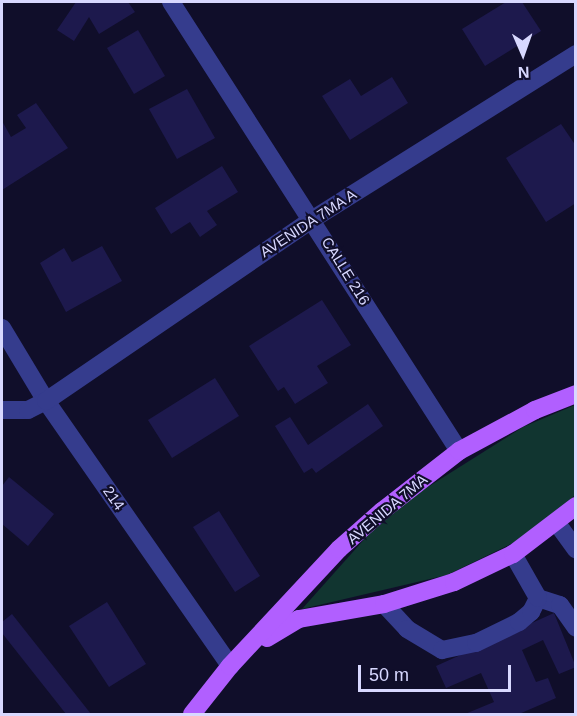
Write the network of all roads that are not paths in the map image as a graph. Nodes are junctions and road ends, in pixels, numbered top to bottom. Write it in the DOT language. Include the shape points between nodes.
graph roads {
  1 [pos="171,2"];
  2 [pos="576,54"];
  3 [pos="313,219"];
  4 [pos="2,328"];
  5 [pos="576,394"];
  6 [pos="46,401"];
  7 [pos="2,410"];
  8 [pos="459,451"];
  9 [pos="576,506"];
  10 [pos="556,522"];
  11 [pos="576,550"];
  12 [pos="513,554"];
  13 [pos="538,598"];
  14 [pos="384,604"];
  15 [pos="576,628"];
  16 [pos="230,666"];
  17 [pos="192,714"];
  1 -- 3 [label="street, CALLE 216"];
  2 -- 3 [label="street, AVENIDA 7MA A"];
  3 -- 6 [label="street, AVENIDA 7MA A"];
  3 -- 8 [label="street, CALLE 216"];
  4 -- 6 [label="street, 214"];
  5 -- 8 [label="main road, AVENIDA 7MA" via="535,410"];
  6 -- 7 [label="street, AVENIDA 7MA A" via="28,410"];
  6 -- 16 [label="street, 214"];
  8 -- 16 [label="main road, AVENIDA 7MA" via="339,549"];
  9 -- 10 [label="main road, AVENIDA 7MA"];
  10 -- 11 [label="street"];
  10 -- 12 [label="main road, AVENIDA 7MA"];
  12 -- 13 [label="street"];
  12 -- 14 [label="main road, AVENIDA 7MA" via="454,582"];
  13 -- 14 [label="street" via="531,612 519,622 457,650 442,650 423,641"];
  13 -- 15 [label="street" via="560,605"];
  14 -- 16 [label="main road, AVENIDA 7MA" via="299,619 281,627"];
  16 -- 17 [label="main road, AVENIDA 7MA"];
}
